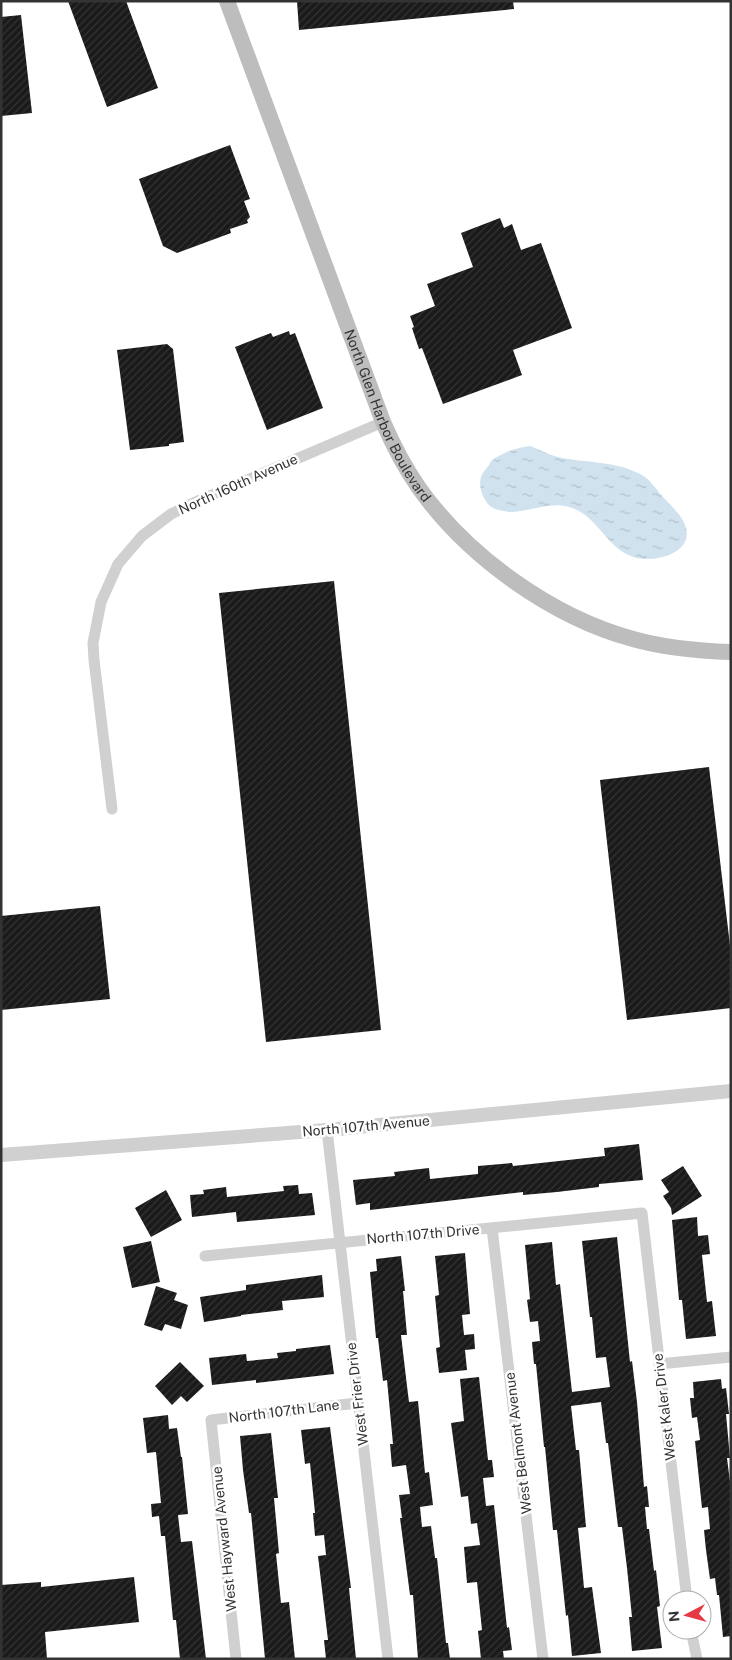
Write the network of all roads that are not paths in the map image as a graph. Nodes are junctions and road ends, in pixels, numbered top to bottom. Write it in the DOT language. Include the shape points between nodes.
graph roads {
  1 [pos="226,1"];
  2 [pos="383,422"];
  3 [pos="731,652"];
  4 [pos="112,809"];
  5 [pos="731,1091"];
  6 [pos="327,1130"];
  7 [pos="1,1155"];
  8 [pos="642,1213"];
  9 [pos="492,1228"];
  10 [pos="339,1242"];
  11 [pos="205,1256"];
  12 [pos="731,1357"];
  13 [pos="659,1364"];
  14 [pos="357,1402"];
  15 [pos="211,1420"];
  16 [pos="686,1590"];
  17 [pos="692,1640"];
  18 [pos="236,1659"];
  19 [pos="388,1659"];
  20 [pos="543,1659"];
  21 [pos="697,1659"];
  1 -- 2 [label="main road, North Glen Harbor Boulevard"];
  2 -- 3 [label="main road, North Glen Harbor Boulevard" via="404,465 441,515 475,552 523,587 561,610 632,639 668,647"];
  2 -- 4 [label="street, North 160th Avenue" via="171,514 142,536 118,564 101,602 93,642 95,682"];
  5 -- 6 [label="street, North 107th Avenue"];
  6 -- 7 [label="street, North 107th Avenue"];
  6 -- 10 [label="street, West Frier Drive"];
  8 -- 9 [label="street, North 107th Drive"];
  8 -- 13 [label="street, West Kaler Drive"];
  9 -- 10 [label="street, North 107th Drive"];
  9 -- 20 [label="street, West Belmont Avenue"];
  10 -- 11 [label="street, North 107th Drive"];
  10 -- 14 [label="street, West Frier Drive"];
  12 -- 13 [label="street"];
  13 -- 16 [label="street, West Kaler Drive"];
  14 -- 15 [label="street, North 107th Lane"];
  14 -- 19 [label="street, West Frier Drive"];
  15 -- 18 [label="street, West Hayward Avenue"];
  17 -- 21 [label="street"];
}
